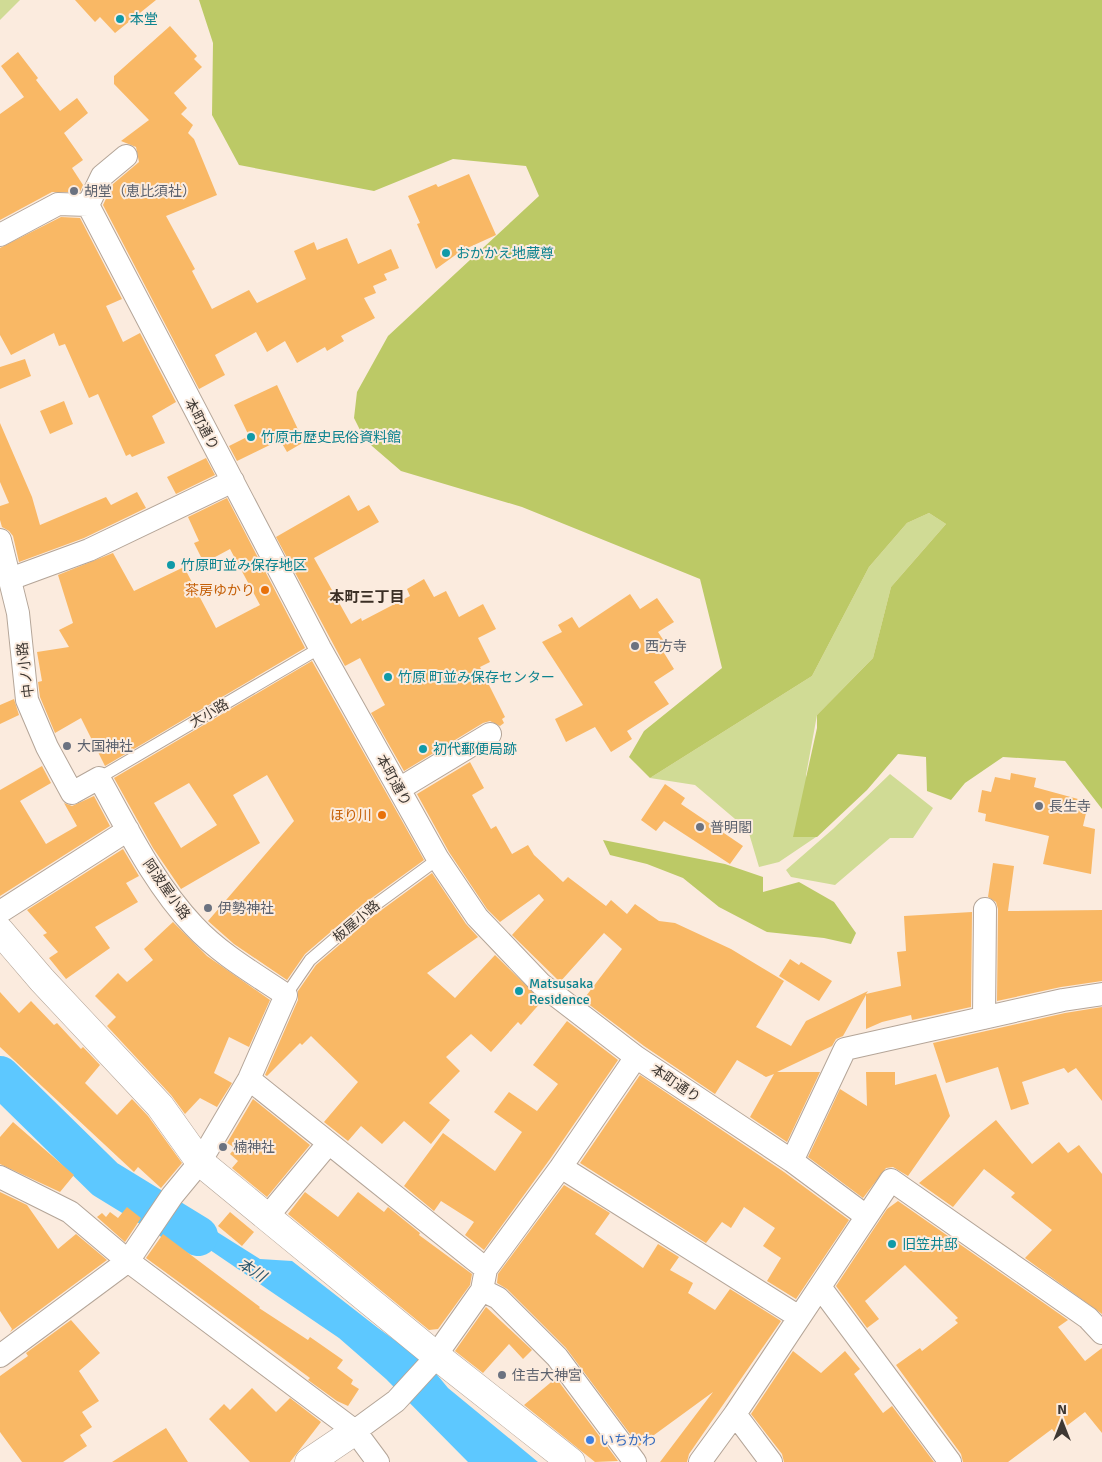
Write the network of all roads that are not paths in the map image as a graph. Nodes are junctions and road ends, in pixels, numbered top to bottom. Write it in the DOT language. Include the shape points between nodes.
graph roads {
  1 [pos="126,156"];
  2 [pos="88,205"];
  3 [pos="0,235"];
  4 [pos="233,481"];
  5 [pos="0,540"];
  6 [pos="10,579"];
  7 [pos="320,648"];
  8 [pos="490,734"];
  9 [pos="99,778"];
  10 [pos="399,789"];
  11 [pos="128,830"];
  12 [pos="438,859"];
  13 [pos="985,910"];
  14 [pos="0,912"];
  15 [pos="0,931"];
  16 [pos="1102,994"];
  17 [pos="286,995"];
  18 [pos="984,1018"];
  19 [pos="636,1057"];
  20 [pos="249,1079"];
  21 [pos="328,1144"];
  22 [pos="792,1161"];
  23 [pos="200,1162"];
  24 [pos="561,1167"];
  25 [pos="0,1176"];
  26 [pos="866,1216"];
  27 [pos="267,1217"];
  28 [pos="128,1261"];
  29 [pos="484,1279"];
  30 [pos="820,1287"];
  31 [pos="799,1317"];
  32 [pos="1102,1332"];
  33 [pos="0,1356"];
  34 [pos="431,1360"];
  35 [pos="735,1414"];
  36 [pos="355,1431"];
  37 [pos="309,1462"];
  38 [pos="378,1462"];
  39 [pos="571,1462"];
  40 [pos="635,1462"];
  41 [pos="700,1462"];
  42 [pos="770,1462"];
  43 [pos="950,1462"];
  1 -- 2 [label="street" via="102,176"];
  2 -- 3 [label="street" via="58,204"];
  2 -- 4 [label="street, 本町通り"];
  4 -- 6 [label="street" via="89,550"];
  4 -- 7 [label="street, 本町通り"];
  5 -- 6 [label="street, 中ノ小路"];
  6 -- 9 [label="street, 中ノ小路" via="18,612 27,700 47,747 72,793"];
  7 -- 9 [label="lane, 大小路"];
  7 -- 10 [label="street, 本町通り"];
  8 -- 10 [label="street"];
  9 -- 11 [label="street, 阿波屋小路"];
  10 -- 12 [label="street, 本町通り"];
  11 -- 14 [label="street"];
  11 -- 17 [label="street, 阿波屋小路" via="172,900 195,927 220,949"];
  12 -- 17 [label="lane, 板屋小路" via="366,911 310,960"];
  12 -- 19 [label="street, 本町通り" via="477,916 542,984"];
  13 -- 18 [label="street"];
  15 -- 23 [label="street" via="160,1106"];
  16 -- 18 [label="street"];
  17 -- 20 [label="street"];
  18 -- 22 [label="street" via="846,1049"];
  19 -- 22 [label="street, 本町通り"];
  19 -- 24 [label="street"];
  20 -- 21 [label="street"];
  20 -- 23 [label="street"];
  21 -- 27 [label="street"];
  21 -- 29 [label="street"];
  22 -- 26 [label="street, 本町通り"];
  23 -- 27 [label="street"];
  23 -- 28 [label="street" via="155,1219"];
  24 -- 29 [label="street"];
  24 -- 31 [label="street"];
  25 -- 28 [label="street" via="70,1212"];
  26 -- 30 [label="street"];
  26 -- 32 [label="street" via="890,1180 1088,1318"];
  27 -- 34 [label="street"];
  28 -- 33 [label="street"];
  28 -- 36 [label="street"];
  29 -- 34 [label="street"];
  29 -- 40 [label="street" via="498,1298 557,1357"];
  30 -- 31 [label="street"];
  30 -- 43 [label="street"];
  31 -- 35 [label="street"];
  34 -- 36 [label="street" via="396,1401"];
  34 -- 39 [label="street"];
  35 -- 41 [label="street"];
  35 -- 42 [label="street"];
  36 -- 37 [label="street"];
  36 -- 38 [label="street"];
}
